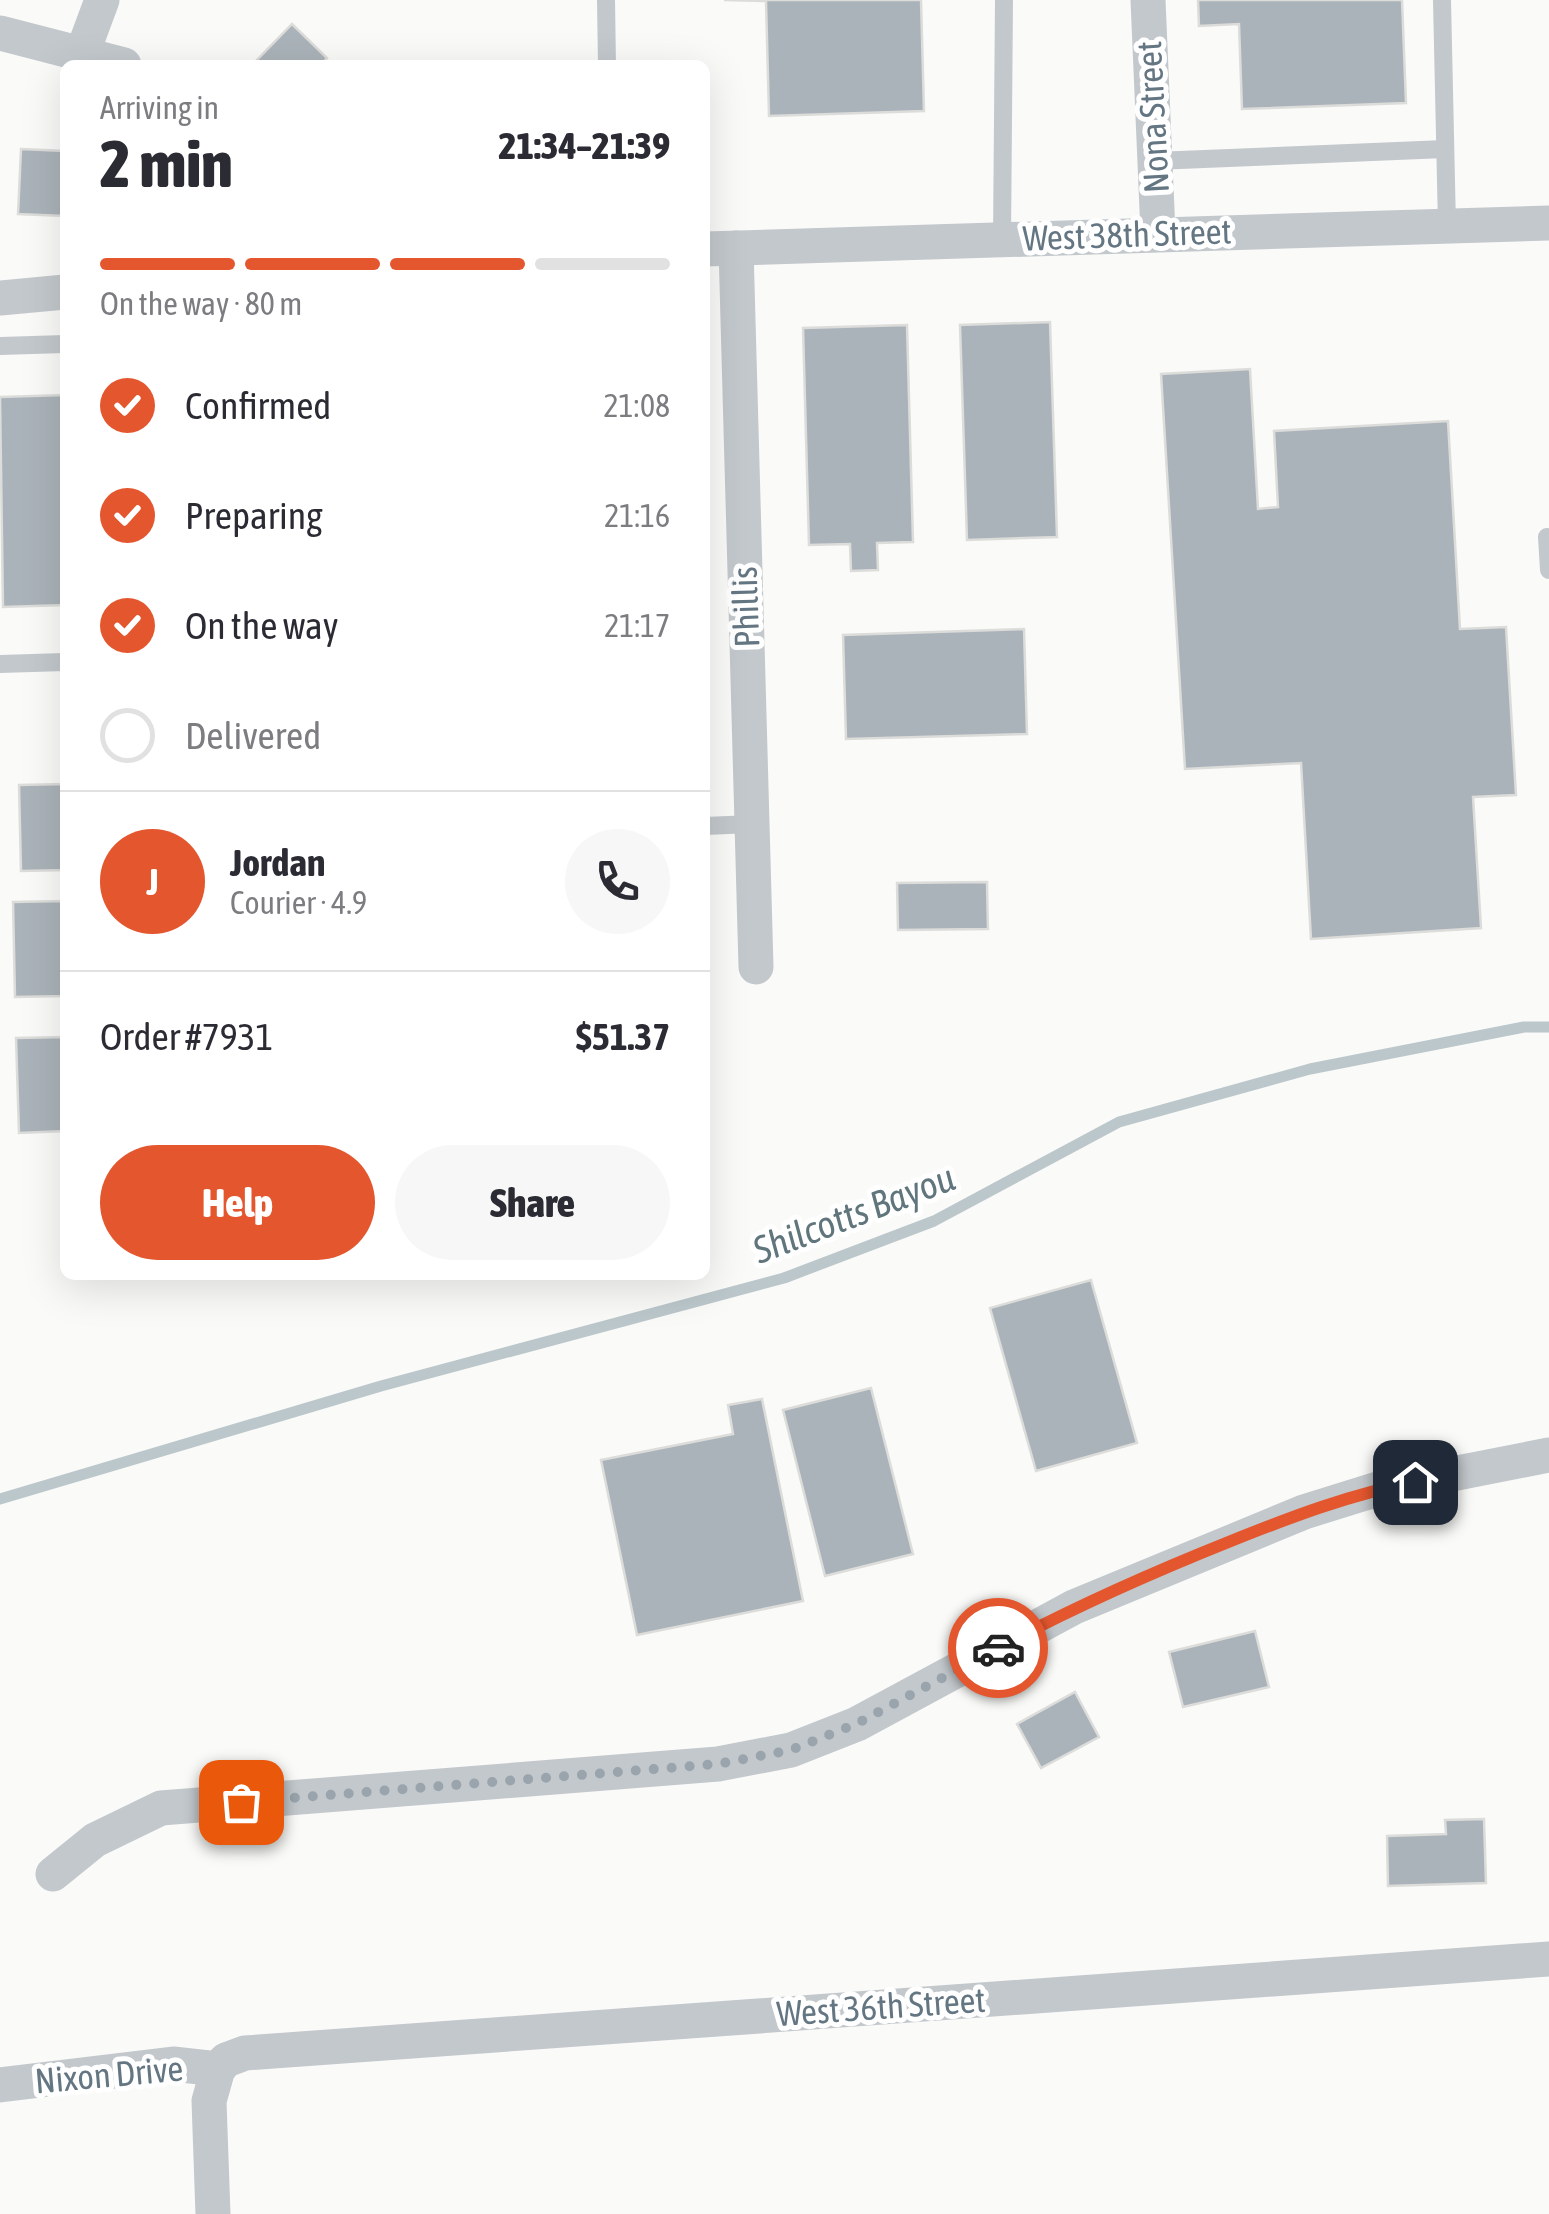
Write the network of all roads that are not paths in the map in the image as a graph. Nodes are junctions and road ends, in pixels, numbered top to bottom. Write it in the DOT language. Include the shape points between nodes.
graph roads {
  1 [pos="102,0"];
  2 [pos="606,0"];
  3 [pos="1004,0"];
  4 [pos="1148,0"];
  5 [pos="1442,0"];
  6 [pos="0,33"];
  7 [pos="82,54"];
  8 [pos="105,60"];
  9 [pos="607,60"];
  10 [pos="1445,149"];
  11 [pos="1155,162"];
  12 [pos="1549,223"];
  13 [pos="1447,226"];
  14 [pos="1158,233"];
  15 [pos="1002,238"];
  16 [pos="720,248"];
  17 [pos="60,292"];
  18 [pos="0,298"];
  19 [pos="60,344"];
  20 [pos="0,346"];
  21 [pos="1547,536"];
  22 [pos="1549,570"];
  23 [pos="60,662"];
  24 [pos="0,664"];
  25 [pos="752,824"];
  26 [pos="710,826"];
  27 [pos="756,967"];
  28 [pos="1549,1455"];
  29 [pos="54,1874"];
  30 [pos="1549,1959"];
  31 [pos="218,2069"];
  32 [pos="0,2085"];
  33 [pos="213,2214"];
  1 -- 7 [label="street"];
  2 -- 9 [label="lane"];
  3 -- 15 [label="lane"];
  4 -- 11 [label="street, Nona Street"];
  5 -- 10 [label="lane"];
  6 -- 7 [label="street"];
  7 -- 8 [label="street"];
  10 -- 11 [label="lane"];
  10 -- 13 [label="lane"];
  11 -- 14 [label="street, Nona Street"];
  12 -- 13 [label="street, West 38th Street"];
  13 -- 14 [label="street, West 38th Street"];
  14 -- 15 [label="street, West 38th Street"];
  15 -- 16 [label="street, West 38th Street"];
  16 -- 25 [label="street, Phillis"];
  17 -- 18 [label="street"];
  19 -- 20 [label="lane"];
  21 -- 22 [label="lane"];
  23 -- 24 [label="lane"];
  25 -- 26 [label="lane"];
  25 -- 27 [label="street, Phillis"];
  28 -- 29 [label="street" via="1381,1488 1304,1512 1074,1607 856,1724 791,1750 718,1764 161,1808 96,1840"];
  30 -- 31 [label="street, West 36th Street" via="245,2053"];
  31 -- 32 [label="street, Nixon Drive" via="173,2064"];
  31 -- 33 [label="street" via="209,2101"];
}
